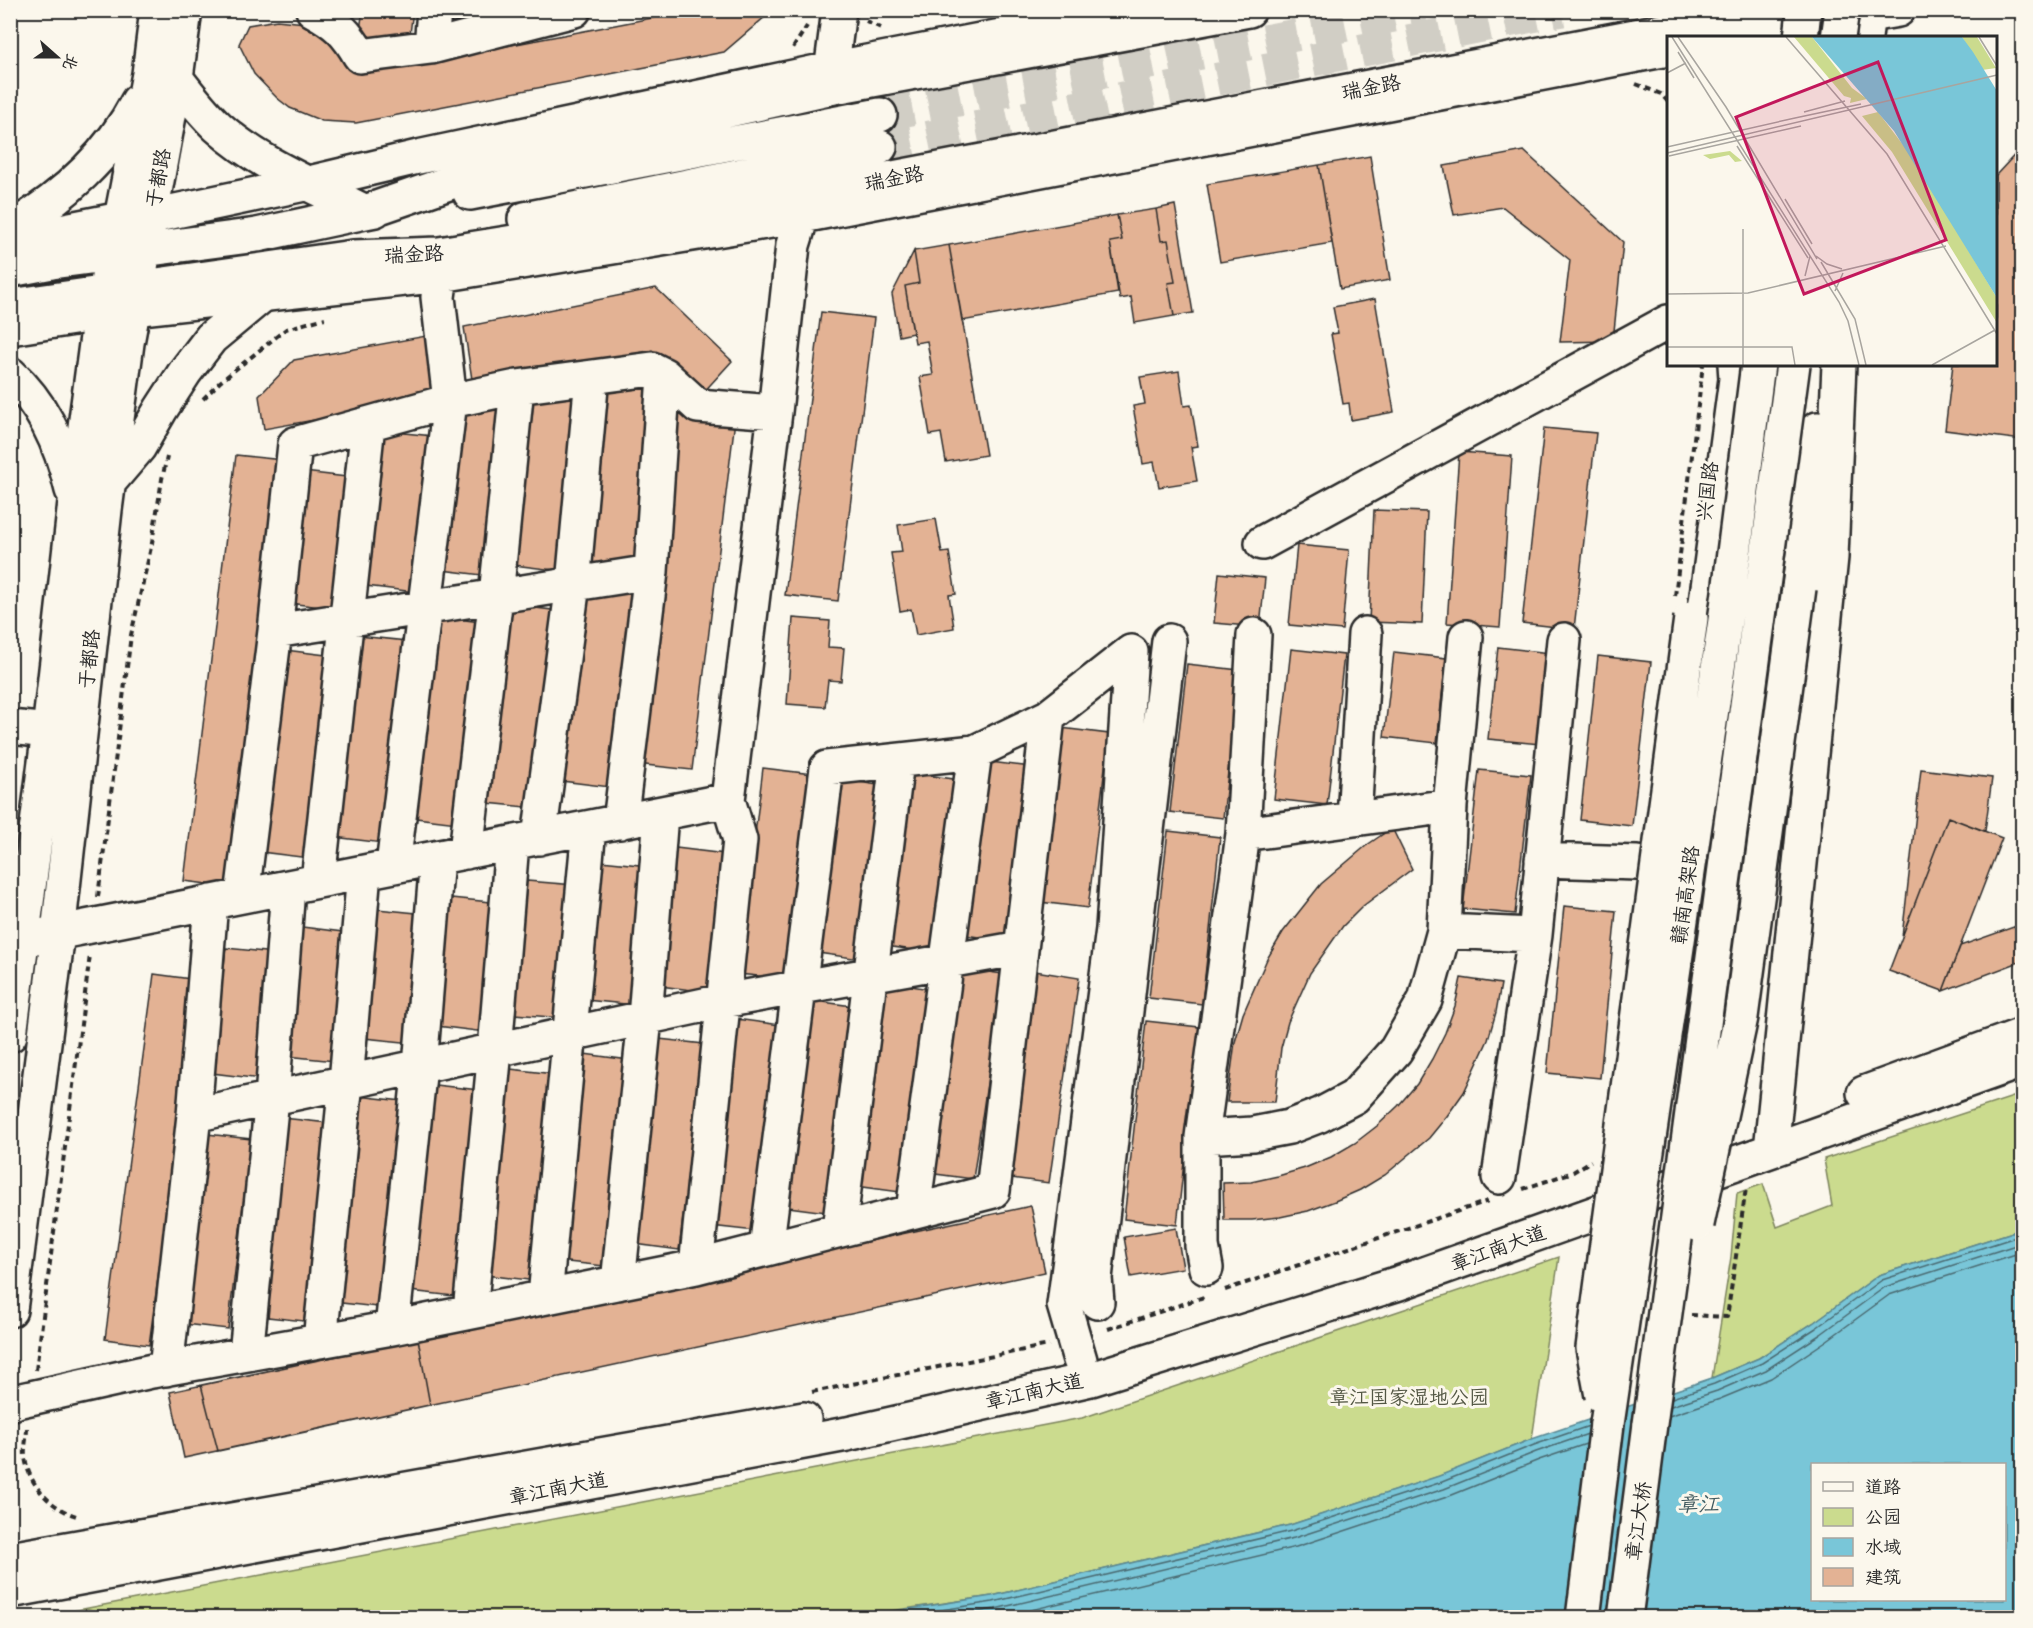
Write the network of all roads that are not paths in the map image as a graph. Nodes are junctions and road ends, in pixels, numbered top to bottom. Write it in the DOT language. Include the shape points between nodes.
graph roads {
  1 [pos="157,10"];
  2 [pos="184,10"];
  3 [pos="313,10"];
  4 [pos="434,10"];
  5 [pos="574,10"];
  6 [pos="1135,10"];
  7 [pos="1249,10"];
  8 [pos="1804,10"];
  9 [pos="825,16"];
  10 [pos="1868,17"];
  11 [pos="505,20"];
  12 [pos="350,23"];
  13 [pos="1758,24"];
  14 [pos="1695,36"];
  15 [pos="1801,36"];
  16 [pos="1841,36"];
  17 [pos="1667,41"];
  18 [pos="430,47"];
  19 [pos="1667,49"];
  20 [pos="163,76"];
  21 [pos="830,78"];
  22 [pos="309,183"];
  23 [pos="803,206"];
  24 [pos="365,212"];
  25 [pos="136,218"];
  26 [pos="10,229"];
  27 [pos="10,241"];
  28 [pos="145,251"];
  29 [pos="112,255"];
  30 [pos="353,257"];
  31 [pos="440,265"];
  32 [pos="10,270"];
  33 [pos="265,294"];
  34 [pos="118,300"];
  35 [pos="10,306"];
  36 [pos="1667,323"];
  37 [pos="10,328"];
  38 [pos="1723,366"];
  39 [pos="1735,366"];
  40 [pos="1758,366"];
  41 [pos="1792,366"];
  42 [pos="1824,366"];
  43 [pos="1839,366"];
  44 [pos="10,374"];
  45 [pos="664,375"];
  46 [pos="592,377"];
  47 [pos="517,387"];
  48 [pos="450,401"];
  49 [pos="775,412"];
  50 [pos="368,425"];
  51 [pos="110,481"];
  52 [pos="75,502"];
  53 [pos="1262,543"];
  54 [pos="651,572"];
  55 [pos="573,584"];
  56 [pos="496,596"];
  57 [pos="424,608"];
  58 [pos="348,619"];
  59 [pos="275,631"];
  60 [pos="1365,634"];
  61 [pos="1254,635"];
  62 [pos="1466,637"];
  63 [pos="1564,640"];
  64 [pos="1169,641"];
  65 [pos="1048,717"];
  66 [pos="10,727"];
  67 [pos="49,731"];
  68 [pos="975,752"];
  69 [pos="897,761"];
  70 [pos="728,800"];
  71 [pos="1450,806"];
  72 [pos="661,814"];
  73 [pos="1354,819"];
  74 [pos="604,825"];
  75 [pos="1243,834"];
  76 [pos="525,840"];
  77 [pos="452,855"];
  78 [pos="1542,860"];
  79 [pos="1637,863"];
  80 [pos="378,869"];
  81 [pos="303,884"];
  82 [pos="226,899"];
  83 [pos="1444,931"];
  84 [pos="58,933"];
  85 [pos="1535,935"];
  86 [pos="17,941"];
  87 [pos="1021,948"];
  88 [pos="947,961"];
  89 [pos="871,975"];
  90 [pos="799,987"];
  91 [pos="723,1001"];
  92 [pos="645,1018"];
  93 [pos="570,1034"];
  94 [pos="10,1035"];
  95 [pos="2022,1035"];
  96 [pos="495,1050"];
  97 [pos="2022,1061"];
  98 [pos="420,1066"];
  99 [pos="346,1082"];
  100 [pos="272,1098"];
  101 [pos="194,1115"];
  102 [pos="1202,1137"];
  103 [pos="1773,1138"];
  104 [pos="1504,1189"];
  105 [pos="1628,1190"];
  106 [pos="913,1211"];
  107 [pos="839,1230"];
  108 [pos="766,1249"];
  109 [pos="696,1267"];
  110 [pos="1206,1268"];
  111 [pos="618,1283"];
  112 [pos="545,1297"];
  113 [pos="1097,1302"];
  114 [pos="10,1310"];
  115 [pos="470,1312"];
  116 [pos="392,1328"];
  117 [pos="320,1341"];
  118 [pos="1077,1349"];
  119 [pos="246,1354"];
  120 [pos="166,1369"];
  121 [pos="21,1401"];
  122 [pos="1607,1424"];
  123 [pos="1650,1424"];
  124 [pos="10,1560"];
  125 [pos="10,1591"];
  126 [pos="1583,1617"];
  127 [pos="1625,1617"];
  1 -- 20 [label="main road, 于都路"];
  2 -- 20 [label="main road, 于都路"];
  3 -- 12 [label="main road"];
  4 -- 18 [label="main road"];
  5 -- 11 [label="main road"];
  6 -- 21 [label="main road"];
  7 -- 21 [label="main road"];
  8 -- 15 [label="main road, bridge"];
  9 -- 21 [label="main road"];
  10 -- 13 [label="main road, 瑞金路"];
  10 -- 16 [label="main road, bridge"];
  11 -- 18 [label="main road"];
  12 -- 18 [label="main road" via="360,56"];
  13 -- 14 [label="main road, 瑞金路"];
  17 -- 23 [label="main road, 瑞金路"];
  19 -- 23 [label="main road"];
  20 -- 22 [label="main road" via="243,147"];
  20 -- 25 [label="main road, 于都路"];
  20 -- 26 [label="main road" via="78,178"];
  21 -- 22 [label="main road" via="418,157"];
  21 -- 24 [label="main road" via="538,152"];
  22 -- 24 [label="main road"];
  22 -- 25 [label="main road"];
  23 -- 31 [label="main road, 瑞金路"];
  23 -- 49 [label="main road" via="793,245"];
  24 -- 28 [label="main road" via="257,235"];
  24 -- 30 [label="main road" via="880,131"];
  25 -- 27 [label="main road"];
  25 -- 28 [label="main road, 于都路"];
  25 -- 29 [label="main road, 于都路"];
  28 -- 29 [label="main road"];
  28 -- 34 [label="main road, 于都路"];
  29 -- 32 [label="main road"];
  29 -- 34 [label="main road, 于都路"];
  30 -- 31 [label="main road, 瑞金路"];
  30 -- 33 [label="main road" via="285,279"];
  30 -- 34 [label="main road, 瑞金路"];
  31 -- 33 [label="main road"];
  31 -- 48 [label="main road" via="439,307"];
  33 -- 34 [label="main road"];
  33 -- 51 [label="main road" via="211,338 179,381 139,447"];
  34 -- 35 [label="main road, 瑞金路"];
  34 -- 37 [label="main road"];
  34 -- 51 [label="main road, 于都路"];
  34 -- 52 [label="main road, 于都路"];
  36 -- 53 [label="main road"];
  38 -- 122 [label="main road, 兴国路, bridge" via="1683,609 1593,1348"];
  39 -- 105 [label="main road"];
  40 -- 122 [label="main road, 赣南高架路, bridge" via="1726,612"];
  41 -- 123 [label="main road, 赣南高架路, bridge"];
  42 -- 123 [label="main road, bridge" via="1799,588 1741,1017"];
  43 -- 103 [label="main road" via="1831,557"];
  44 -- 52 [label="main road" via="47,421 59,445"];
  45 -- 46 [label="main road" via="652,369"];
  45 -- 49 [label="main road" via="698,406"];
  45 -- 54 [label="main road"];
  46 -- 47 [label="main road"];
  46 -- 55 [label="main road"];
  47 -- 48 [label="main road"];
  47 -- 56 [label="main road"];
  48 -- 50 [label="main road"];
  48 -- 57 [label="main road"];
  49 -- 70 [label="main road"];
  50 -- 58 [label="main road"];
  50 -- 59 [label="main road" via="295,444"];
  51 -- 84 [label="main road, 于都路"];
  52 -- 67 [label="main road, 于都路"];
  54 -- 55 [label="main road"];
  54 -- 74 [label="main road"];
  55 -- 56 [label="main road"];
  55 -- 76 [label="main road"];
  56 -- 57 [label="main road"];
  56 -- 77 [label="main road"];
  57 -- 58 [label="main road"];
  57 -- 80 [label="main road"];
  58 -- 59 [label="main road"];
  58 -- 81 [label="main road"];
  59 -- 82 [label="main road"];
  60 -- 73 [label="main road"];
  61 -- 75 [label="main road"];
  62 -- 71 [label="main road"];
  63 -- 78 [label="main road"];
  64 -- 113 [label="main road" via="1095,1278"];
  65 -- 68 [label="main road"];
  65 -- 87 [label="main road"];
  65 -- 118 [label="main road" via="1131,652 1113,929 1064,1305"];
  66 -- 67 [label="main road"];
  67 -- 86 [label="main road, 于都路"];
  68 -- 69 [label="main road"];
  68 -- 88 [label="main road"];
  69 -- 89 [label="main road"];
  69 -- 90 [label="main road" via="827,768"];
  70 -- 72 [label="main road"];
  70 -- 91 [label="main road" via="741,840"];
  71 -- 73 [label="main road"];
  71 -- 83 [label="main road"];
  72 -- 74 [label="main road"];
  72 -- 92 [label="main road"];
  73 -- 75 [label="main road"];
  74 -- 76 [label="main road"];
  74 -- 93 [label="main road"];
  75 -- 102 [label="main road"];
  76 -- 77 [label="main road"];
  76 -- 96 [label="main road"];
  77 -- 80 [label="main road"];
  77 -- 98 [label="main road"];
  78 -- 79 [label="main road"];
  78 -- 85 [label="main road"];
  80 -- 81 [label="main road"];
  80 -- 99 [label="main road"];
  81 -- 82 [label="main road"];
  81 -- 100 [label="main road"];
  82 -- 84 [label="main road"];
  82 -- 101 [label="main road"];
  83 -- 85 [label="main road"];
  83 -- 102 [label="main road" via="1425,1000 1396,1050 1354,1097 1289,1127"];
  84 -- 86 [label="main road"];
  84 -- 114 [label="main road, 于都路"];
  85 -- 104 [label="main road"];
  86 -- 94 [label="main road, 于都路"];
  87 -- 88 [label="main road"];
  87 -- 106 [label="main road" via="993,1191"];
  88 -- 89 [label="main road"];
  88 -- 106 [label="main road"];
  89 -- 90 [label="main road"];
  89 -- 107 [label="main road"];
  90 -- 91 [label="main road"];
  90 -- 108 [label="main road"];
  91 -- 92 [label="main road"];
  91 -- 109 [label="main road"];
  92 -- 93 [label="main road"];
  92 -- 111 [label="main road"];
  93 -- 96 [label="main road"];
  93 -- 112 [label="main road"];
  95 -- 103 [label="main road, 章江南大道"];
  96 -- 98 [label="main road"];
  96 -- 115 [label="main road"];
  97 -- 103 [label="main road, 章江南大道"];
  98 -- 99 [label="main road"];
  98 -- 116 [label="main road"];
  99 -- 100 [label="main road"];
  99 -- 117 [label="main road"];
  100 -- 101 [label="main road"];
  100 -- 119 [label="main road"];
  101 -- 120 [label="main road"];
  102 -- 110 [label="main road" via="1202,1246"];
  103 -- 105 [label="main road, 章江南大道"];
  105 -- 118 [label="main road, 章江南大道" via="1391,1266"];
  105 -- 125 [label="main road, 章江南大道" via="1399,1283 1091,1378 847,1434"];
  106 -- 107 [label="main road"];
  107 -- 108 [label="main road"];
  108 -- 109 [label="main road"];
  109 -- 111 [label="main road"];
  111 -- 112 [label="main road"];
  112 -- 115 [label="main road"];
  115 -- 116 [label="main road"];
  116 -- 117 [label="main road"];
  117 -- 119 [label="main road"];
  118 -- 124 [label="main road, 章江南大道" via="853,1411"];
  119 -- 120 [label="main road"];
  120 -- 121 [label="main road"];
  122 -- 126 [label="main road"];
  123 -- 127 [label="main road, 章江大桥"];
}
